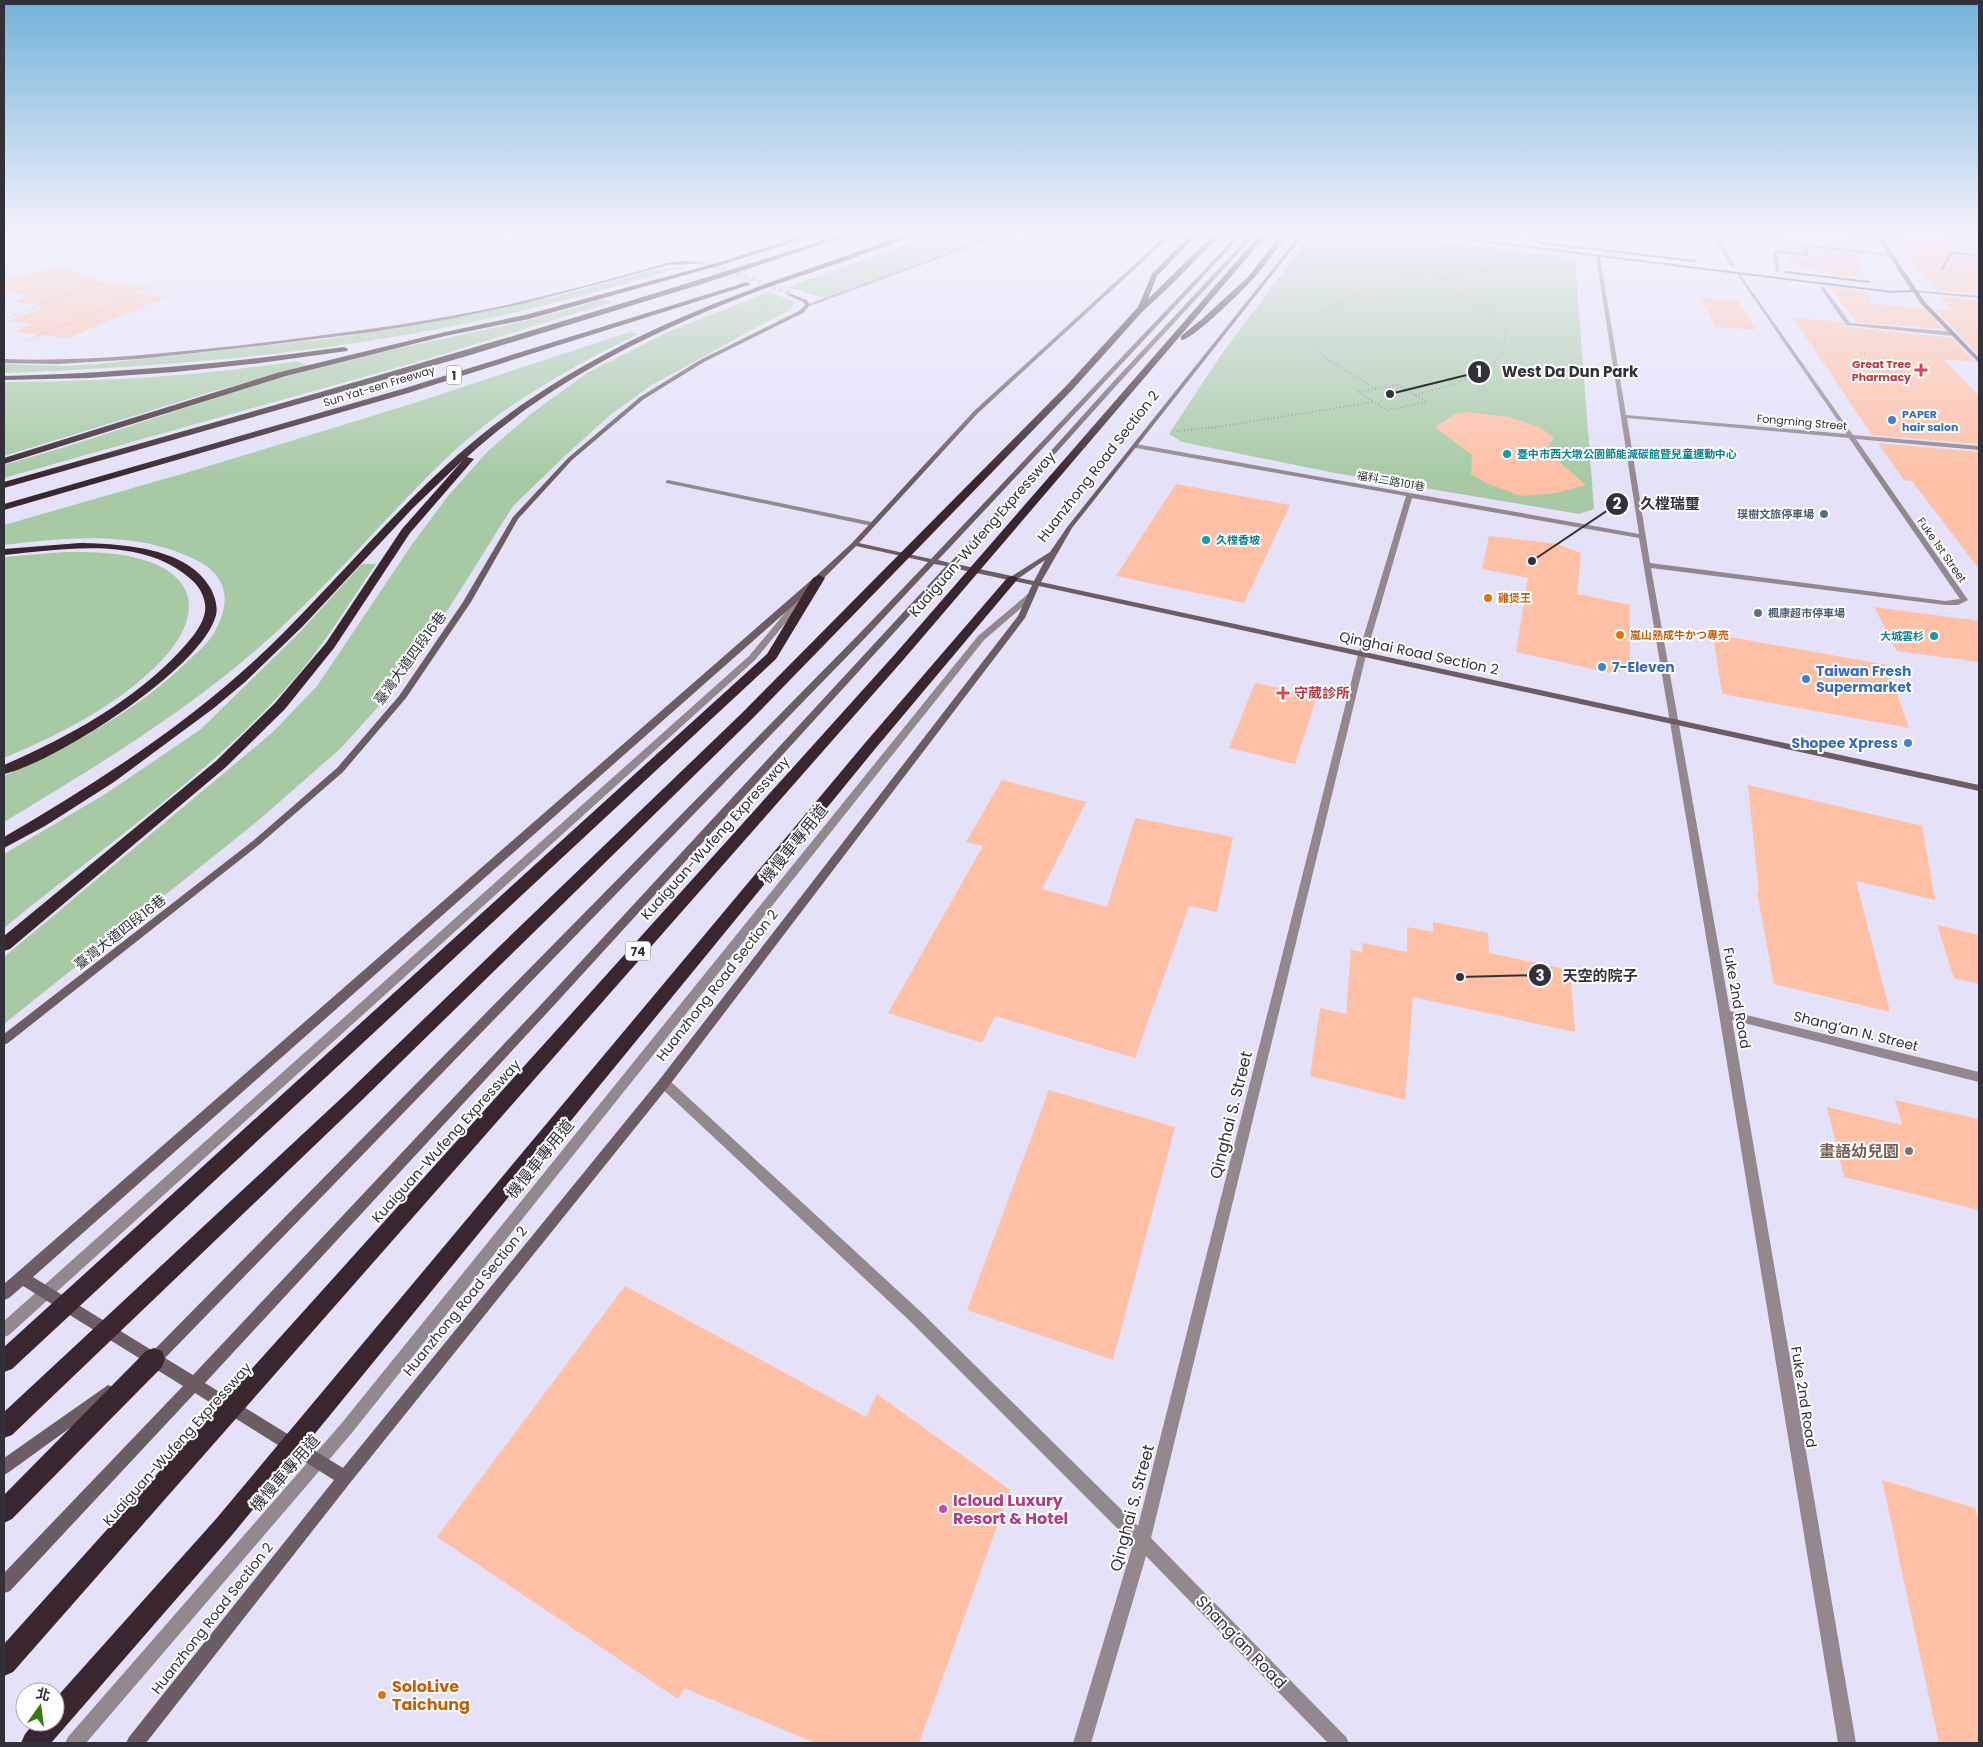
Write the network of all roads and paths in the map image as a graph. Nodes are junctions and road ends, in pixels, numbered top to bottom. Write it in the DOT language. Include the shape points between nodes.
graph roads {
  1 [pos="18,314"];
  2 [pos="92,314"];
  3 [pos="466,314"];
  4 [pos="539,314"];
  5 [pos="599,314"];
  6 [pos="651,314"];
  7 [pos="698,314"];
  8 [pos="798,314"];
  9 [pos="1084,314"];
  10 [pos="1136,314"];
  11 [pos="1166,314"];
  12 [pos="1178,314"];
  13 [pos="1196,314"];
  14 [pos="1213,314"];
  15 [pos="1240,314"];
  16 [pos="1321,314"];
  17 [pos="1490,314"];
  18 [pos="1607,314"];
  19 [pos="1770,314"];
  20 [pos="1840,314"];
  21 [pos="1934,314"];
  22 [pos="4,319"];
  23 [pos="445,334"];
  24 [pos="1953,334"];
  25 [pos="21,342"];
  26 [pos="4,361"];
  27 [pos="1979,361"];
  28 [pos="1152,364"];
  29 [pos="4,378"];
  30 [pos="1376,389"];
  31 [pos="1415,395"];
  32 [pos="1374,402"];
  33 [pos="1623,416"];
  34 [pos="497,427"];
  35 [pos="1170,432"];
  36 [pos="1850,436"];
  37 [pos="1136,446"];
  38 [pos="1979,448"];
  39 [pos="4,461"];
  40 [pos="668,482"];
  41 [pos="4,485"];
  42 [pos="1410,494"];
  43 [pos="4,507"];
  44 [pos="872,524"];
  45 [pos="1643,536"];
  46 [pos="854,544"];
  47 [pos="4,552"];
  48 [pos="1052,552"];
  49 [pos="932,562"];
  50 [pos="1647,565"];
  51 [pos="950,566"];
  52 [pos="819,578"];
  53 [pos="1012,580"];
  54 [pos="1036,584"];
  55 [pos="1031,596"];
  56 [pos="1362,655"];
  57 [pos="1674,723"];
  58 [pos="4,770"];
  59 [pos="1979,788"];
  60 [pos="4,843"];
  61 [pos="4,945"];
  62 [pos="1725,1014"];
  63 [pos="4,1040"];
  64 [pos="1979,1076"];
  65 [pos="664,1083"];
  66 [pos="21,1277"];
  67 [pos="4,1292"];
  68 [pos="4,1330"];
  69 [pos="154,1360"];
  70 [pos="4,1361"];
  71 [pos="195,1385"];
  72 [pos="4,1427"];
  73 [pos="4,1467"];
  74 [pos="345,1478"];
  75 [pos="4,1511"];
  76 [pos="1142,1541"];
  77 [pos="4,1585"];
  78 [pos="4,1663"];
  79 [pos="65,1708"];
  80 [pos="43,1732"];
  81 [pos="34,1743"];
  82 [pos="74,1743"];
  83 [pos="135,1743"];
  84 [pos="1082,1743"];
  85 [pos="1340,1743"];
  86 [pos="1847,1743"];
  1 -- 22 [label="path"];
  2 -- 25 [label="path"];
  3 -- 26 [label="street" via="314,339 98,360"];
  4 -- 23 [label="highway"];
  5 -- 41 [label="highway, Sun Yat-sen Freeway / 1"];
  6 -- 43 [label="highway, Sun Yat-sen Freeway / 1" via="405,391"];
  7 -- 34 [label="highway" via="647,335 571,376"];
  8 -- 63 [label="street, 臺灣大道四段16巷" via="702,361 642,398 570,459 514,518 468,602 402,698 340,770 257,842"];
  9 -- 44 [label="street" via="976,412"];
  10 -- 72 [label="highway" via="1070,387 747,716 355,1096"];
  11 -- 49 [label="street"];
  12 -- 51 [label="street"];
  13 -- 28 [label="highway, Kuaiguan-Wufeng Expressway / 74"];
  14 -- 28 [label="highway, 74"];
  15 -- 37 [label="street, Huanzhong Road Section 2"];
  16 -- 30 [label="path" via="1308,340 1325,358"];
  17 -- 31 [label="path" via="1506,330 1503,349 1494,364 1458,383"];
  18 -- 33 [label="street, Fuke 2nd Road"];
  19 -- 36 [label="street, Fuke 1st Street"];
  20 -- 24 [label="street" via="1848,324"];
  21 -- 24 [label="street"];
  23 -- 29 [label="highway" via="212,367"];
  23 -- 39 [label="highway" via="283,374"];
  24 -- 27 [label="street"];
  28 -- 78 [label="highway, Kuaiguan-Wufeng Expressway / 74" via="893,663"];
  30 -- 31 [label="path" via="1398,385"];
  30 -- 32 [label="path" via="1358,392"];
  31 -- 32 [label="path" via="1427,402 1387,410"];
  32 -- 35 [label="path"];
  33 -- 36 [label="street, Fongming Street"];
  33 -- 45 [label="street, Fuke 2nd Road"];
  34 -- 60 [label="highway" via="447,468 271,652 211,704 148,753"];
  34 -- 61 [label="highway" via="406,531 330,646 280,706 221,764"];
  36 -- 38 [label="street, Fongming Street"];
  36 -- 50 [label="street, Fuke 1st Street" via="1964,600 1945,603"];
  37 -- 42 [label="street, 福科二路101巷"];
  37 -- 48 [label="street, Huanzhong Road Section 2"];
  40 -- 44 [label="street"];
  42 -- 45 [label="street, 福科二路101巷"];
  42 -- 56 [label="street, Qinghai S. Street"];
  44 -- 46 [label="street"];
  45 -- 50 [label="street, Fuke 2nd Road"];
  46 -- 49 [label="street, Qinghai Road Section 2"];
  46 -- 52 [label="street"];
  47 -- 58 [label="highway" via="82,546 130,549 170,560 197,577 210,601 210,616 200,634 168,669 125,703 60,744"];
  48 -- 53 [label="street"];
  48 -- 54 [label="street, Huanzhong Road Section 2"];
  49 -- 51 [label="street, Qinghai Road Section 2"];
  49 -- 69 [label="street"];
  50 -- 57 [label="street, Fuke 2nd Road"];
  51 -- 53 [label="street, Qinghai Road Section 2"];
  51 -- 71 [label="street"];
  52 -- 66 [label="street"];
  52 -- 68 [label="street" via="752,658"];
  52 -- 70 [label="highway" via="772,656"];
  53 -- 54 [label="street, Qinghai Road Section 2"];
  53 -- 79 [label="highway" via="870,746 224,1527"];
  54 -- 55 [label="street, Huanzhong Road Section 2"];
  54 -- 56 [label="street, Qinghai Road Section 2"];
  55 -- 65 [label="street, Huanzhong Road Section 2" via="1022,616"];
  55 -- 82 [label="street, 機慢車專用道" via="981,638 346,1429"];
  56 -- 57 [label="street, Qinghai Road Section 2"];
  56 -- 76 [label="street, Qinghai S. Street"];
  57 -- 59 [label="street, Qinghai Road Section 2"];
  57 -- 62 [label="street, Fuke 2nd Road"];
  62 -- 64 [label="street, Shang’an N. Street"];
  62 -- 86 [label="street, Fuke 2nd Road"];
  65 -- 74 [label="street, Huanzhong Road Section 2"];
  65 -- 76 [label="street, Shang’an Road" via="916,1316"];
  66 -- 67 [label="street"];
  66 -- 69 [label="street"];
  69 -- 71 [label="street"];
  69 -- 73 [label="street"];
  69 -- 75 [label="highway"];
  71 -- 74 [label="street"];
  71 -- 77 [label="street"];
  74 -- 83 [label="street, Huanzhong Road Section 2"];
  76 -- 84 [label="street, Qinghai S. Street"];
  76 -- 85 [label="street, Shang’an Road"];
  80 -- 81 [label="highway"];
}
